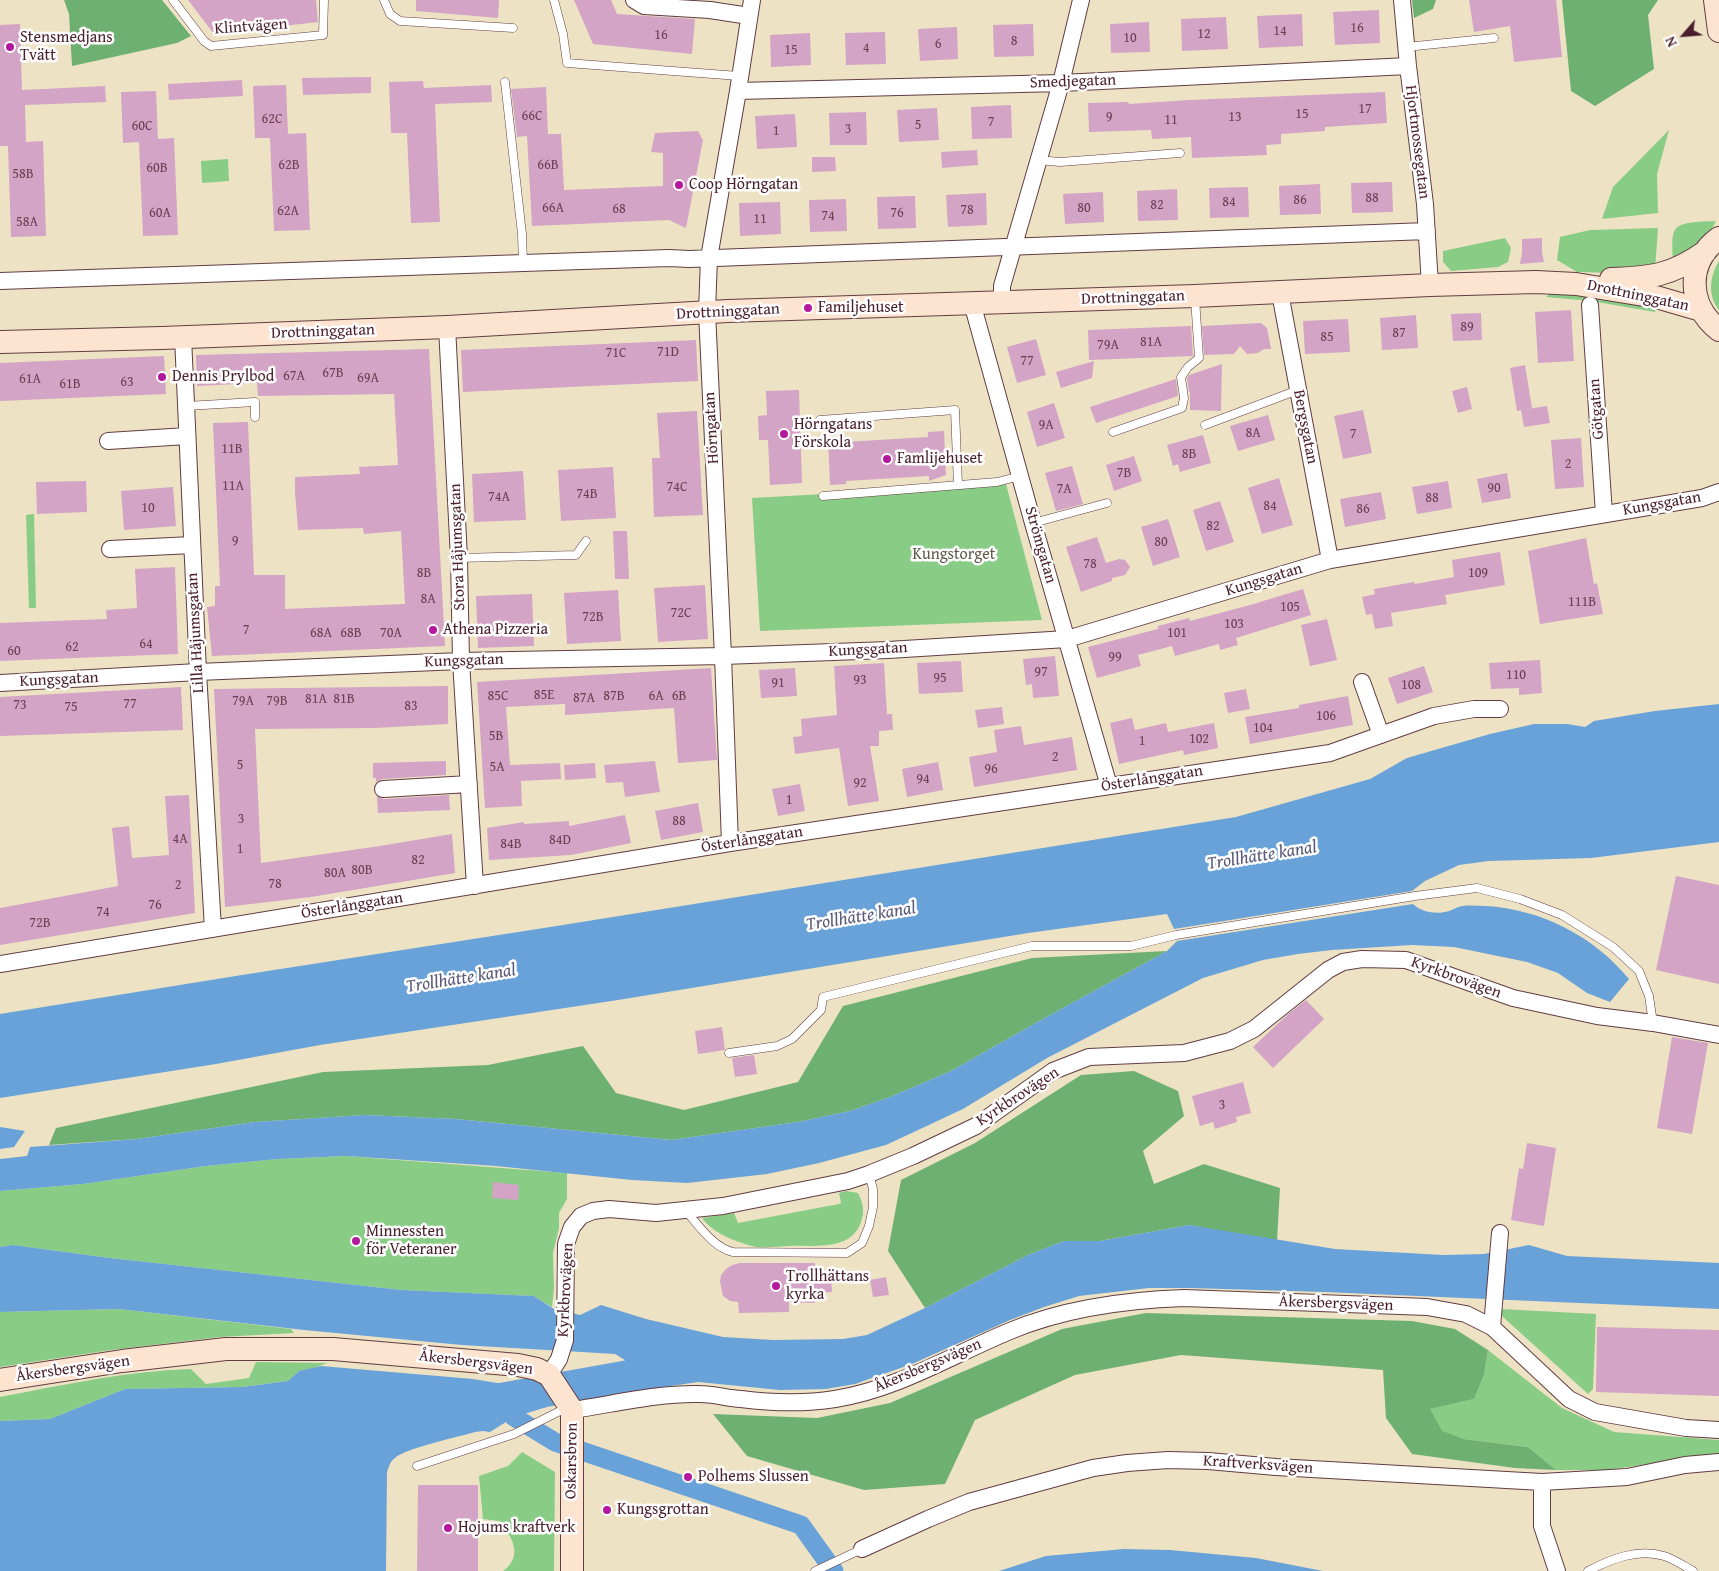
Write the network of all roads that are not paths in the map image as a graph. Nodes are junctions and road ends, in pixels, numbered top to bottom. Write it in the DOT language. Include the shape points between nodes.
graph roads {
  1 [pos="173,0"];
  2 [pos="324,0"];
  3 [pos="384,0"];
  4 [pos="554,0"];
  5 [pos="634,0"];
  6 [pos="1080,0"];
  7 [pos="1402,0"];
  8 [pos="1715,0"];
  9 [pos="701,5"];
  10 [pos="750,8"];
  11 [pos="513,28"];
  12 [pos="1719,31"];
  13 [pos="1494,38"];
  14 [pos="1406,47"];
  15 [pos="1408,66"];
  16 [pos="505,82"];
  17 [pos="1061,82"];
  18 [pos="739,84"];
  19 [pos="1180,153"];
  20 [pos="1038,160"];
  21 [pos="1427,231"];
  22 [pos="1712,245"];
  23 [pos="1012,246"];
  24 [pos="709,258"];
  25 [pos="523,263"];
  26 [pos="0,281"];
  27 [pos="1576,284"];
  28 [pos="1430,285"];
  29 [pos="1280,293"];
  30 [pos="1195,296"];
  31 [pos="1002,302"];
  32 [pos="972,303"];
  33 [pos="1590,305"];
  34 [pos="1701,310"];
  35 [pos="707,312"];
  36 [pos="447,327"];
  37 [pos="1719,330"];
  38 [pos="183,337"];
  39 [pos="0,342"];
  40 [pos="1298,390"];
  41 [pos="186,406"];
  42 [pos="255,417"];
  43 [pos="820,420"];
  44 [pos="1205,425"];
  45 [pos="1113,432"];
  46 [pos="187,436"];
  47 [pos="108,441"];
  48 [pos="1020,476"];
  49 [pos="958,485"];
  50 [pos="1719,492"];
  51 [pos="823,496"];
  52 [pos="1107,503"];
  53 [pos="1604,514"];
  54 [pos="1033,523"];
  55 [pos="586,541"];
  56 [pos="192,545"];
  57 [pos="110,549"];
  58 [pos="459,558"];
  59 [pos="1330,560"];
  60 [pos="1067,640"];
  61 [pos="723,656"];
  62 [pos="461,661"];
  63 [pos="198,672"];
  64 [pos="1362,682"];
  65 [pos="0,683"];
  66 [pos="1500,709"];
  67 [pos="1381,735"];
  68 [pos="469,784"];
  69 [pos="1109,786"];
  70 [pos="383,789"];
  71 [pos="730,843"];
  72 [pos="475,886"];
  73 [pos="213,929"];
  74 [pos="0,964"];
  75 [pos="1653,1023"];
  76 [pos="1719,1035"];
  77 [pos="729,1054"];
  78 [pos="869,1174"];
  79 [pos="686,1211"];
  80 [pos="1500,1232"];
  81 [pos="1492,1327"];
  82 [pos="554,1376"];
  83 [pos="0,1380"];
  84 [pos="572,1413"];
  85 [pos="1719,1430"];
  86 [pos="1719,1462"];
  87 [pos="416,1466"];
  88 [pos="1542,1482"];
  89 [pos="862,1549"];
  90 [pos="572,1571"];
  91 [pos="816,1571"];
  92 [pos="1557,1571"];
  93 [pos="1588,1571"];
  94 [pos="1693,1571"];
  1 -- 2 [label="lane, Klintvägen" via="211,46 323,35"];
  3 -- 11 [label="lane" via="390,14 400,21"];
  4 -- 18 [label="lane" via="567,63"];
  5 -- 9 [label="street, Hörngatan" via="644,6"];
  6 -- 17 [label="street"];
  7 -- 14 [label="street, Hjortmossegatan"];
  8 -- 12 [label="street"];
  9 -- 10 [label="street, Hörngatan"];
  10 -- 18 [label="street, Hörngatan"];
  13 -- 14 [label="lane"];
  14 -- 15 [label="street, Hjortmossegatan"];
  15 -- 17 [label="street, Smedjegatan"];
  15 -- 21 [label="street, Hjortmossegatan"];
  16 -- 25 [label="lane"];
  17 -- 18 [label="street, Smedjegatan"];
  17 -- 20 [label="street"];
  18 -- 24 [label="street, Hörngatan"];
  19 -- 20 [label="lane"];
  20 -- 23 [label="street"];
  21 -- 23 [label="street"];
  21 -- 28 [label="street, Hjortmossegatan"];
  22 -- 27 [label="street, Drottninggatan" via="1676,270 1663,274 1642,279"];
  22 -- 34 [label="street" via="1696,270 1694,280"];
  23 -- 24 [label="street"];
  23 -- 31 [label="street" via="1002,286"];
  24 -- 25 [label="street"];
  24 -- 35 [label="street, Hörngatan"];
  25 -- 26 [label="street"];
  27 -- 28 [label="street, Drottninggatan"];
  27 -- 34 [label="street, Drottninggatan" via="1656,297"];
  28 -- 29 [label="street, Drottninggatan"];
  29 -- 30 [label="street, Drottninggatan"];
  29 -- 40 [label="street, Bergsgatan"];
  30 -- 31 [label="street, Drottninggatan"];
  30 -- 45 [label="lane" via="1199,358 1181,377 1182,408"];
  31 -- 32 [label="street, Drottninggatan"];
  32 -- 35 [label="street, Drottninggatan"];
  32 -- 48 [label="street, Strömgatan"];
  33 -- 53 [label="street, Götgatan"];
  34 -- 37 [label="street"];
  35 -- 36 [label="street, Drottninggatan"];
  35 -- 61 [label="street, Hörngatan"];
  36 -- 38 [label="street, Drottninggatan"];
  36 -- 58 [label="street, Stora Håjumsgatan"];
  38 -- 39 [label="street, Drottninggatan"];
  38 -- 41 [label="street, Lilla Håjumsgatan"];
  40 -- 44 [label="lane"];
  40 -- 59 [label="street, Bergsgatan"];
  41 -- 42 [label="lane" via="255,402"];
  41 -- 46 [label="street, Lilla Håjumsgatan"];
  43 -- 49 [label="lane" via="955,410"];
  46 -- 47 [label="street"];
  46 -- 56 [label="street, Lilla Håjumsgatan"];
  48 -- 49 [label="lane" via="997,482"];
  48 -- 54 [label="street, Strömgatan"];
  49 -- 51 [label="lane"];
  50 -- 53 [label="street, Kungsgatan" via="1702,498"];
  52 -- 54 [label="lane"];
  53 -- 59 [label="street, Kungsgatan"];
  54 -- 60 [label="street, Strömgatan"];
  55 -- 58 [label="lane" via="576,555"];
  56 -- 57 [label="street"];
  56 -- 63 [label="street, Lilla Håjumsgatan"];
  58 -- 62 [label="street, Stora Håjumsgatan"];
  59 -- 60 [label="street, Kungsgatan"];
  60 -- 61 [label="street, Kungsgatan"];
  60 -- 69 [label="street, Strömgatan"];
  61 -- 62 [label="street, Kungsgatan"];
  61 -- 71 [label="street, Hörngatan"];
  62 -- 63 [label="street, Kungsgatan"];
  62 -- 68 [label="street, Stora Håjumsgatan"];
  63 -- 65 [label="street, Kungsgatan"];
  63 -- 73 [label="street, Lilla Håjumsgatan"];
  64 -- 67 [label="street"];
  66 -- 67 [label="street, Österlånggatan" via="1452,711"];
  67 -- 69 [label="street, Österlånggatan" via="1330,753"];
  68 -- 70 [label="street"];
  68 -- 72 [label="street, Stora Håjumsgatan"];
  69 -- 71 [label="street, Österlånggatan"];
  71 -- 72 [label="street, Österlånggatan"];
  72 -- 73 [label="street, Österlånggatan"];
  73 -- 74 [label="street, Österlånggatan"];
  75 -- 76 [label="street, Kyrkbrovägen"];
  75 -- 77 [label="lane" via="1649,996 1639,971 1613,947 1562,915 1520,899 1477,888 1204,931 1131,946 1032,946 824,997 821,1010 792,1040 777,1046"];
  75 -- 78 [label="street, Kyrkbrovägen" via="1597,1016 1513,998 1406,960 1342,962 1254,1030 1230,1042 1184,1054 1089,1057 1053,1071 976,1126"];
  78 -- 79 [label="street, Kyrkbrovägen" via="848,1181"];
  78 -- 79 [label="lane" via="873,1189 869,1226 862,1243 847,1253 724,1250"];
  79 -- 82 [label="street, Kyrkbrovägen" via="593,1211 581,1216 572,1227 566,1244 565,1340"];
  80 -- 81 [label="street"];
  81 -- 84 [label="street, Åkersbergsvägen" via="1466,1314 1427,1307 1184,1298 1146,1300 1051,1316 899,1382 861,1394 800,1403 700,1394 657,1397"];
  81 -- 85 [label="street, Åkersbergsvägen" via="1569,1399 1595,1412 1686,1428"];
  82 -- 83 [label="street, Åkersbergsvägen" via="518,1366 343,1350 226,1349"];
  82 -- 84 [label="street"];
  84 -- 87 [label="lane" via="560,1411 514,1434"];
  84 -- 90 [label="street, Oskarsbron"];
  86 -- 88 [label="street, Kraftverksvägen" via="1684,1465 1627,1477"];
  88 -- 89 [label="street, Kraftverksvägen" via="1208,1461 1127,1463 1093,1468 969,1502"];
  88 -- 92 [label="street" via="1542,1526"];
  89 -- 91 [label="lane, Kraftverksvägen"];
  93 -- 94 [label="lane" via="1611,1559 1639,1553 1665,1556"];
}
